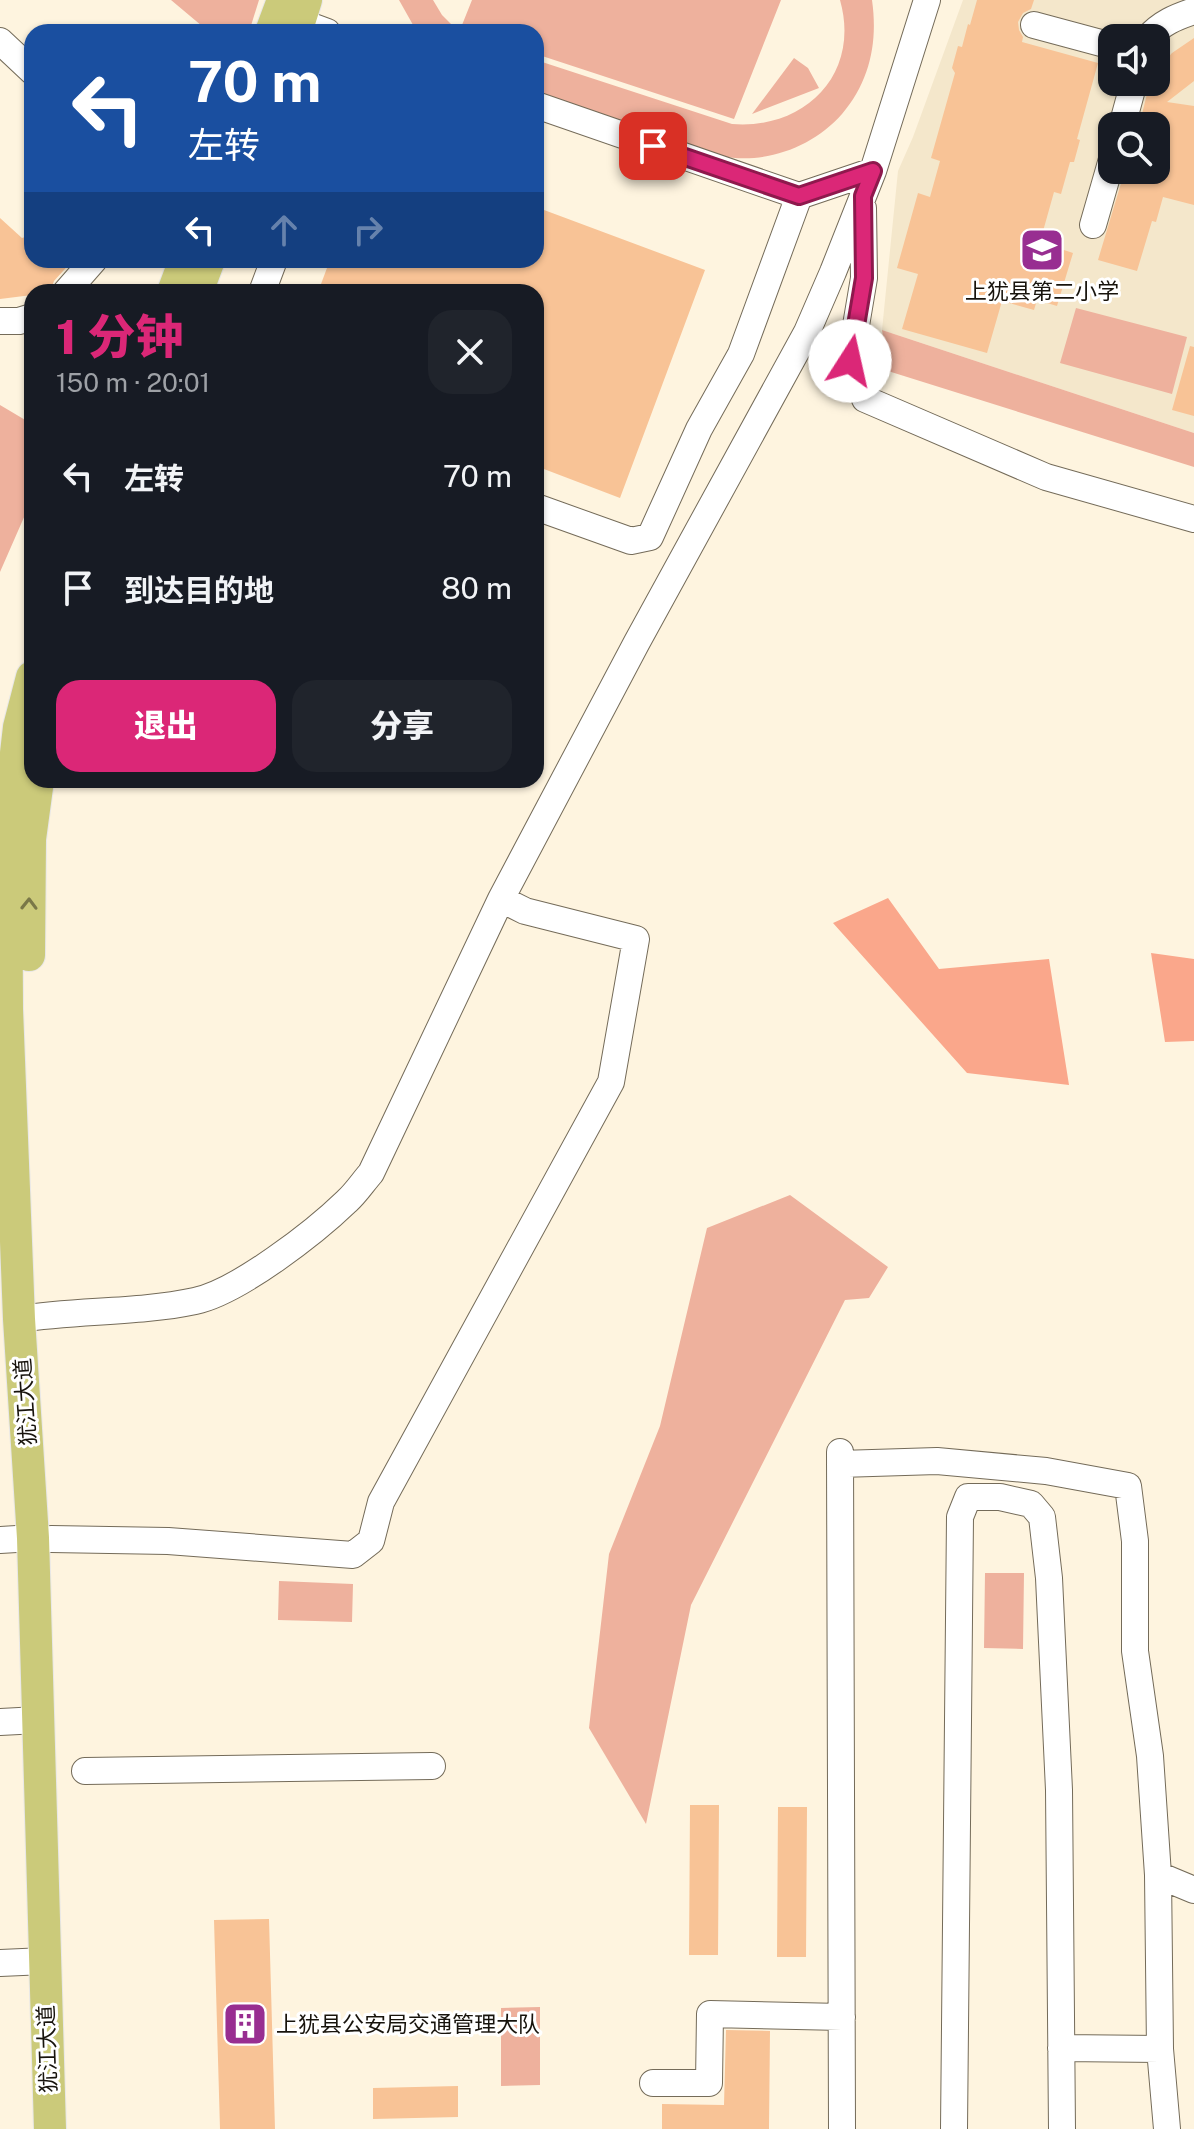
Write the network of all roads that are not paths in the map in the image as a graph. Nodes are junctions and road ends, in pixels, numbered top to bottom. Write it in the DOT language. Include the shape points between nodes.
graph roads {
  1 [pos="927,0"];
  2 [pos="1194,11"];
  3 [pos="1163,24"];
  4 [pos="1034,25"];
  5 [pos="0,41"];
  6 [pos="1098,42"];
  7 [pos="24,64"];
  8 [pos="544,108"];
  9 [pos="873,171"];
  10 [pos="1105,184"];
  11 [pos="799,196"];
  12 [pos="863,196"];
  13 [pos="1093,225"];
  14 [pos="87,268"];
  15 [pos="73,284"];
  16 [pos="24,319"];
  17 [pos="0,321"];
  18 [pos="544,510"];
  19 [pos="1194,519"];
  20 [pos="24,708"];
  21 [pos="37,788"];
  22 [pos="501,899"];
  23 [pos="28,1317"];
  24 [pos="42,1539"];
  25 [pos="0,1540"];
  26 [pos="38,1720"];
  27 [pos="0,1722"];
  28 [pos="432,1766"];
  29 [pos="85,1771"];
  30 [pos="1158,1875"];
  31 [pos="1194,1890"];
  32 [pos="45,1961"];
  33 [pos="0,1963"];
  34 [pos="842,2017"];
  35 [pos="1061,2048"];
  36 [pos="1160,2049"];
  37 [pos="653,2083"];
  38 [pos="50,2129"];
  39 [pos="71,2129"];
  40 [pos="842,2129"];
  41 [pos="954,2129"];
  42 [pos="1062,2129"];
  43 [pos="1167,2129"];
  1 -- 9 [label="street"];
  2 -- 3 [label="street"];
  4 -- 6 [label="street"];
  5 -- 7 [label="street"];
  8 -- 11 [label="street"];
  9 -- 11 [label="street"];
  9 -- 12 [label="street"];
  10 -- 13 [label="street"];
  11 -- 18 [label="street" via="741,354 699,429 650,537 631,541"];
  12 -- 19 [label="street" via="864,278 850,361 865,399 1046,477"];
  12 -- 22 [label="street" via="807,332"];
  14 -- 15 [label="street"];
  16 -- 17 [label="street"];
  20 -- 23 [label="main road, 犹江大道" via="6,839 7,1009"];
  23 -- 21 [label="main road, 犹江大道, one-way" via="30,839"];
  22 -- 23 [label="street" via="371,1173 348,1200 238,1283 199,1301"];
  22 -- 24 [label="street" via="525,911 636,939 611,1082 381,1502 371,1541 353,1555 168,1541"];
  23 -- 24 [label="main road, 犹江大道"];
  24 -- 25 [label="street"];
  24 -- 26 [label="main road, 犹江大道"];
  24 -- 39 [label="main road, 犹江大道"];
  26 -- 27 [label="street"];
  26 -- 32 [label="main road, 犹江大道"];
  28 -- 29 [label="street"];
  30 -- 31 [label="street"];
  30 -- 34 [label="street" via="1150,1756 1135,1651 1135,1541 1128,1486 1046,1471 840,1458"];
  30 -- 36 [label="street"];
  32 -- 33 [label="street"];
  32 -- 38 [label="main road, 犹江大道"];
  34 -- 37 [label="street" via="710,2014 709,2083"];
  34 -- 40 [label="street"];
  35 -- 36 [label="street"];
  35 -- 41 [label="street" via="1059,1790 1042,1517 1031,1504 968,1497 960,1517"];
  35 -- 42 [label="street"];
  36 -- 43 [label="street"];
}
